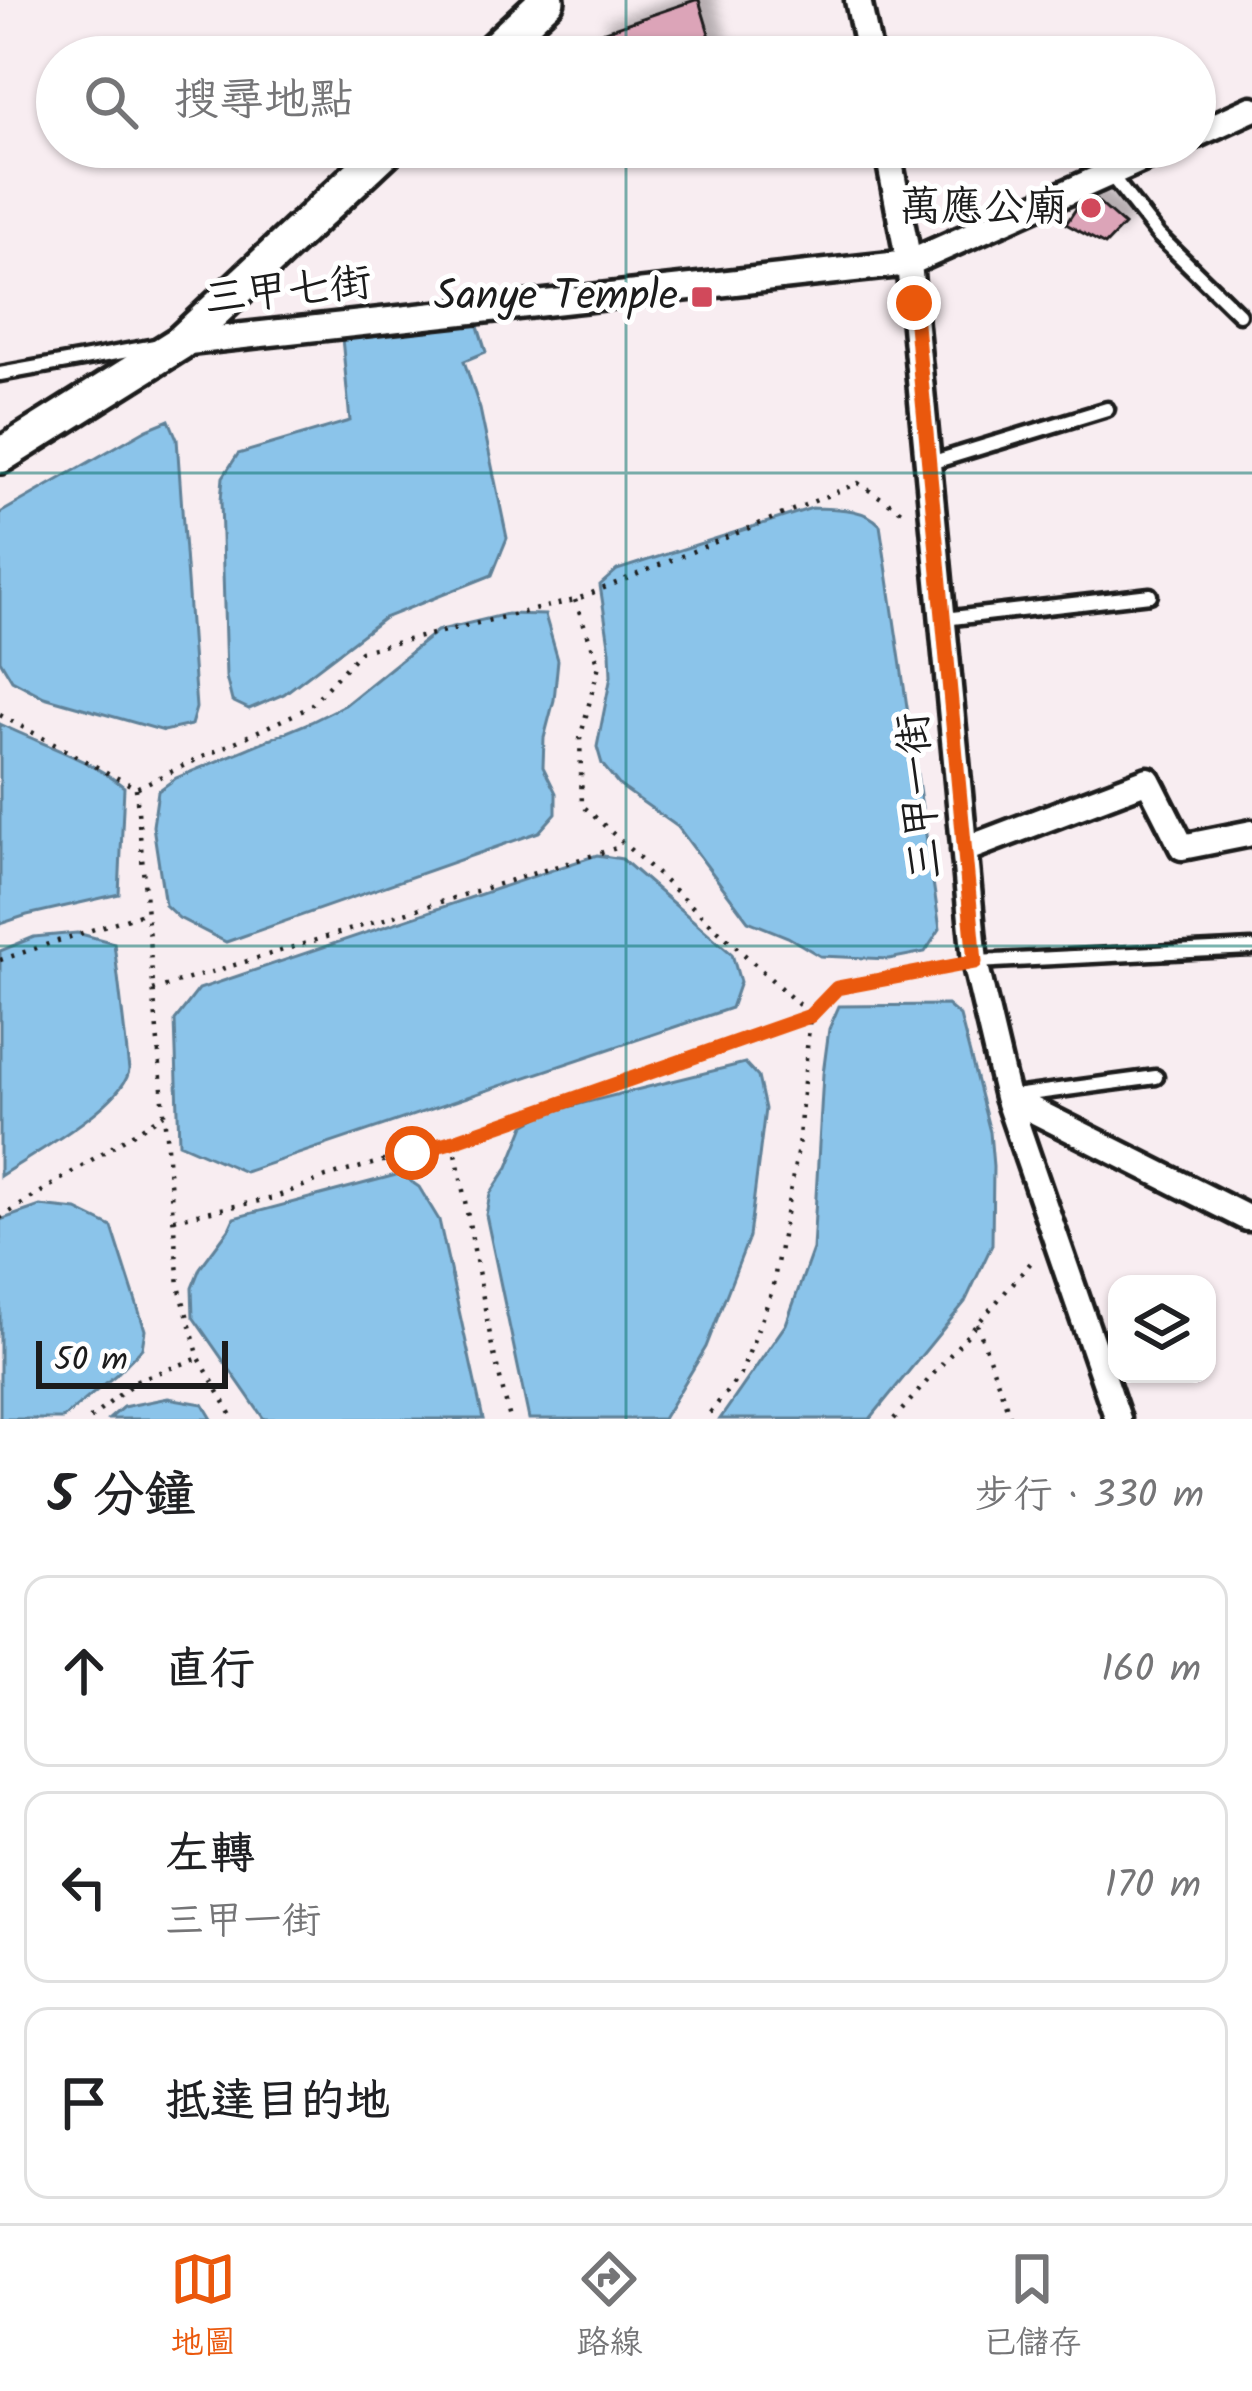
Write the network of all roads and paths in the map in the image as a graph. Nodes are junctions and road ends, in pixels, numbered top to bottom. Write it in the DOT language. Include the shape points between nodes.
graph roads {
  1 [pos="547,0"];
  2 [pos="859,0"];
  3 [pos="508,36"];
  4 [pos="865,36"];
  5 [pos="1252,109"];
  6 [pos="1216,125"];
  7 [pos="367,168"];
  8 [pos="891,168"];
  9 [pos="1123,168"];
  10 [pos="1110,174"];
  11 [pos="910,262"];
  12 [pos="1239,314"];
  13 [pos="180,343"];
  14 [pos="0,374"];
  15 [pos="1107,409"];
  16 [pos="0,456"];
  17 [pos="930,464"];
  18 [pos="936,533"];
  19 [pos="1150,596"];
  20 [pos="575,600"];
  21 [pos="944,620"];
  22 [pos="0,715"];
  23 [pos="136,788"];
  24 [pos="1252,833"];
  25 [pos="623,846"];
  26 [pos="964,850"];
  27 [pos="146,912"];
  28 [pos="1252,948"];
  29 [pos="0,960"];
  30 [pos="975,962"];
  31 [pos="152,990"];
  32 [pos="810,1016"];
  33 [pos="1156,1077"];
  34 [pos="1007,1097"];
  35 [pos="164,1114"];
  36 [pos="454,1141"];
  37 [pos="1252,1217"];
  38 [pos="0,1218"];
  39 [pos="174,1220"];
  40 [pos="1054,1236"];
  41 [pos="977,1324"];
  42 [pos="200,1358"];
  43 [pos="90,1419"];
  44 [pos="234,1419"];
  45 [pos="510,1419"];
  46 [pos="705,1419"];
  47 [pos="894,1419"];
  48 [pos="1011,1419"];
  49 [pos="1118,1419"];
  1 -- 3 [label="street"];
  2 -- 4 [label="street"];
  5 -- 6 [label="street"];
  7 -- 13 [label="street"];
  8 -- 11 [label="street, 三甲一街"];
  9 -- 10 [label="street, 三甲七街"];
  10 -- 11 [label="street, 三甲七街"];
  10 -- 12 [label="lane" via="1158,236"];
  11 -- 13 [label="street, 三甲七街"];
  11 -- 17 [label="street, 三甲一街"];
  13 -- 14 [label="lane"];
  13 -- 16 [label="street"];
  15 -- 17 [label="lane"];
  17 -- 18 [label="street, 三甲一街"];
  18 -- 20 [label="path" via="858,483"];
  18 -- 21 [label="street, 三甲一街"];
  19 -- 21 [label="lane"];
  20 -- 23 [label="path" via="361,650 308,708"];
  20 -- 25 [label="path" via="599,665 580,740 582,805"];
  21 -- 26 [label="street, 三甲一街"];
  22 -- 23 [label="path"];
  23 -- 27 [label="path"];
  24 -- 26 [label="street" via="1182,847 1148,781"];
  25 -- 31 [label="path"];
  25 -- 32 [label="path"];
  26 -- 30 [label="street, 三甲一街"];
  27 -- 29 [label="path"];
  27 -- 31 [label="path"];
  28 -- 30 [label="lane"];
  30 -- 32 [label="path" via="837,988"];
  30 -- 34 [label="street, 三甲一街"];
  31 -- 35 [label="path"];
  32 -- 36 [label="path"];
  32 -- 46 [label="path" via="798,1148 772,1291 741,1374"];
  33 -- 34 [label="lane"];
  34 -- 37 [label="street"];
  34 -- 40 [label="street, 三甲一街"];
  35 -- 38 [label="path"];
  35 -- 39 [label="path"];
  36 -- 39 [label="path"];
  36 -- 45 [label="path"];
  39 -- 42 [label="path" via="178,1286"];
  40 -- 41 [label="path"];
  40 -- 49 [label="street, 三甲一街"];
  41 -- 47 [label="path"];
  41 -- 48 [label="path"];
  42 -- 43 [label="path" via="137,1380"];
  42 -- 44 [label="path"];
}
